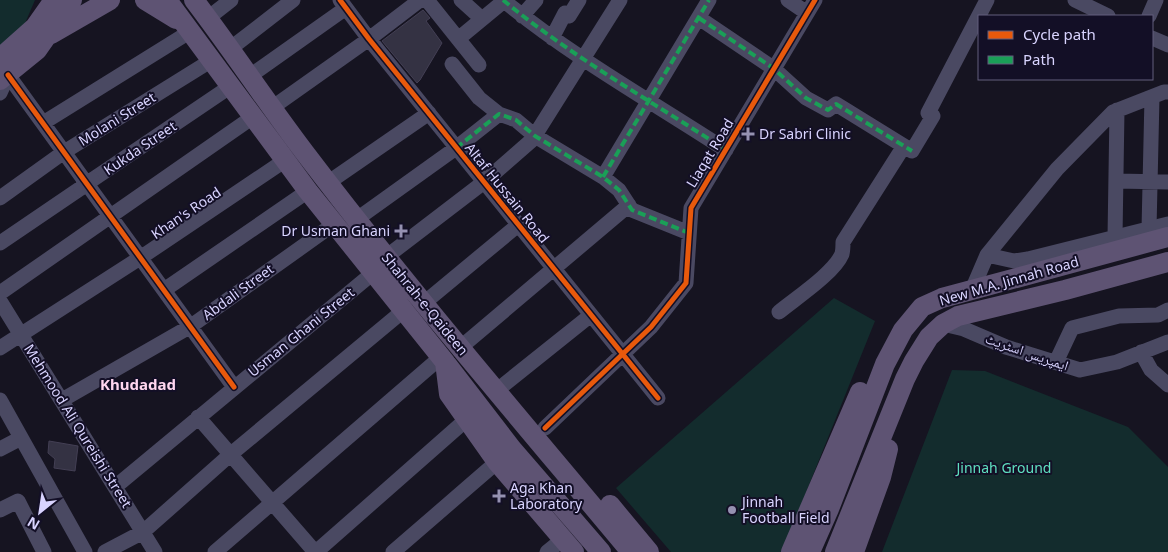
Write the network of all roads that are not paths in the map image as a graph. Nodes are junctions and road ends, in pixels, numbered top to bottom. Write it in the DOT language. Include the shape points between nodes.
graph roads {
  1 [pos="45,0"];
  2 [pos="54,0"];
  3 [pos="72,0"];
  4 [pos="110,0"];
  5 [pos="145,0"];
  6 [pos="167,0"];
  7 [pos="194,0"];
  8 [pos="231,0"];
  9 [pos="293,0"];
  10 [pos="420,0"];
  11 [pos="427,0"];
  12 [pos="461,0"];
  13 [pos="536,0"];
  14 [pos="579,0"];
  15 [pos="620,0"];
  16 [pos="709,0"];
  17 [pos="788,0"];
  18 [pos="987,0"];
  19 [pos="1075,0"];
  20 [pos="1156,0"];
  21 [pos="503,1"];
  22 [pos="343,4"];
  23 [pos="811,6"];
  24 [pos="979,15"];
  25 [pos="1106,15"];
  26 [pos="1149,15"];
  27 [pos="522,16"];
  28 [pos="978,17"];
  29 [pos="208,18"];
  30 [pos="699,18"];
  31 [pos="482,19"];
  32 [pos="191,31"];
  33 [pos="41,32"];
  34 [pos="552,38"];
  35 [pos="1153,38"];
  36 [pos="368,39"];
  37 [pos="458,39"];
  38 [pos="1168,45"];
  39 [pos="231,48"];
  40 [pos="584,59"];
  41 [pos="212,60"];
  42 [pos="452,64"];
  43 [pos="478,65"];
  44 [pos="773,68"];
  45 [pos="3,71"];
  46 [pos="250,76"];
  47 [pos="231,86"];
  48 [pos="1168,92"];
  49 [pos="0,93"];
  50 [pos="1152,97"];
  51 [pos="649,100"];
  52 [pos="273,107"];
  53 [pos="1117,110"];
  54 [pos="429,114"];
  55 [pos="499,114"];
  56 [pos="253,117"];
  57 [pos="43,123"];
  58 [pos="536,136"];
  59 [pos="456,148"];
  60 [pos="908,148"];
  61 [pos="726,150"];
  62 [pos="64,152"];
  63 [pos="284,160"];
  64 [pos="603,177"];
  65 [pos="1116,181"];
  66 [pos="329,182"];
  67 [pos="484,182"];
  68 [pos="1150,182"];
  69 [pos="1168,182"];
  70 [pos="87,184"];
  71 [pos="308,191"];
  72 [pos="0,198"];
  73 [pos="629,205"];
  74 [pos="110,216"];
  75 [pos="357,219"];
  76 [pos="334,224"];
  77 [pos="1168,224"];
  78 [pos="518,225"];
  79 [pos="1149,229"];
  80 [pos="690,233"];
  81 [pos="1168,237"];
  82 [pos="1115,238"];
  83 [pos="0,243"];
  84 [pos="987,255"];
  85 [pos="386,257"];
  86 [pos="140,258"];
  87 [pos="1168,262"];
  88 [pos="553,269"];
  89 [pos="373,273"];
  90 [pos="164,290"];
  91 [pos="972,290"];
  92 [pos="0,293"];
  93 [pos="0,301"];
  94 [pos="424,303"];
  95 [pos="1168,310"];
  96 [pos="403,311"];
  97 [pos="779,312"];
  98 [pos="591,315"];
  99 [pos="943,324"];
  100 [pos="191,326"];
  101 [pos="22,335"];
  102 [pos="1168,342"];
  103 [pos="461,347"];
  104 [pos="0,348"];
  105 [pos="1141,352"];
  106 [pos="623,355"];
  107 [pos="443,360"];
  108 [pos="1056,362"];
  109 [pos="885,364"];
  110 [pos="905,379"];
  111 [pos="1168,385"];
  112 [pos="234,387"];
  113 [pos="496,390"];
  114 [pos="658,398"];
  115 [pos="0,400"];
  116 [pos="62,400"];
  117 [pos="198,417"];
  118 [pos="467,419"];
  119 [pos="545,428"];
  120 [pos="21,438"];
  121 [pos="0,449"];
  122 [pos="231,454"];
  123 [pos="498,462"];
  124 [pos="115,487"];
  125 [pos="273,503"];
  126 [pos="0,510"];
  127 [pos="143,532"];
  128 [pos="568,545"];
  129 [pos="44,552"];
  130 [pos="85,552"];
  131 [pos="106,552"];
  132 [pos="155,552"];
  133 [pos="214,552"];
  134 [pos="315,552"];
  135 [pos="394,552"];
  136 [pos="547,552"];
  137 [pos="601,552"];
  138 [pos="631,552"];
  139 [pos="649,552"];
  140 [pos="792,552"];
  141 [pos="810,552"];
  142 [pos="835,552"];
  143 [pos="854,552"];
  1 -- 33 [label="main road"];
  2 -- 33 [label="main road"];
  3 -- 33 [label="main road"];
  4 -- 33 [label="main road"];
  5 -- 32 [label="main road"];
  6 -- 32 [label="main road, Shahrah-e-Qaideen"];
  7 -- 29 [label="main road, Shahrah-e-Qaideen"];
  8 -- 29 [label="street"];
  9 -- 39 [label="street"];
  10 -- 36 [label="street"];
  11 -- 37 [label="street"];
  12 -- 31 [label="street"];
  13 -- 27 [label="street"];
  14 -- 34 [label="street" via="569,16 565,13"];
  15 -- 40 [label="street"];
  16 -- 30 [label="street"];
  17 -- 23 [label="street"];
  18 -- 24 [label="street"];
  19 -- 25 [label="street"];
  20 -- 26 [label="street"];
  21 -- 27 [label="street"];
  21 -- 31 [label="street"];
  22 -- 36 [label="street, Altaf Hussain Road"];
  22 -- 46 [label="street"];
  23 -- 44 [label="street, Liaqat Road"];
  27 -- 34 [label="street"];
  28 -- 60 [label="street" via="928,113 933,116"];
  29 -- 39 [label="main road, Shahrah-e-Qaideen"];
  30 -- 44 [label="street"];
  30 -- 51 [label="street"];
  31 -- 37 [label="street"];
  32 -- 41 [label="main road, Shahrah-e-Qaideen"];
  32 -- 57 [label="street"];
  33 -- 45 [label="main road"];
  34 -- 40 [label="street"];
  35 -- 38 [label="street"];
  36 -- 52 [label="street"];
  36 -- 54 [label="street, Altaf Hussain Road"];
  37 -- 43 [label="street"];
  39 -- 46 [label="main road, Shahrah-e-Qaideen"];
  40 -- 51 [label="street"];
  40 -- 58 [label="street"];
  41 -- 47 [label="main road, Shahrah-e-Qaideen"];
  41 -- 62 [label="street, Molani Street"];
  42 -- 55 [label="street" via="479,98"];
  44 -- 60 [label="street" via="806,98 828,110 836,104"];
  44 -- 61 [label="street, Liaqat Road"];
  45 -- 49 [label="street"];
  45 -- 57 [label="street"];
  46 -- 52 [label="main road, Shahrah-e-Qaideen"];
  47 -- 56 [label="main road, Shahrah-e-Qaideen"];
  47 -- 70 [label="street, Kukda Street"];
  48 -- 50 [label="street"];
  50 -- 53 [label="street"];
  50 -- 68 [label="street"];
  51 -- 61 [label="street"];
  51 -- 64 [label="street"];
  52 -- 66 [label="main road, Shahrah-e-Qaideen"];
  53 -- 65 [label="street"];
  53 -- 84 [label="street" via="1057,169"];
  54 -- 59 [label="street, Altaf Hussain Road"];
  54 -- 66 [label="street"];
  55 -- 58 [label="street" via="516,120"];
  55 -- 59 [label="street"];
  56 -- 63 [label="main road, Shahrah-e-Qaideen"];
  56 -- 74 [label="street"];
  57 -- 62 [label="street"];
  58 -- 64 [label="street"];
  58 -- 67 [label="street"];
  59 -- 67 [label="street, Altaf Hussain Road"];
  59 -- 75 [label="street"];
  60 -- 97 [label="street" via="843,242 842,253 830,271"];
  61 -- 80 [label="street, Liaqat Road" via="691,208"];
  62 -- 70 [label="street"];
  62 -- 72 [label="street, Molani Street"];
  63 -- 71 [label="main road, Shahrah-e-Qaideen"];
  63 -- 86 [label="street, Khan's Road"];
  64 -- 73 [label="street" via="619,190"];
  65 -- 68 [label="street"];
  65 -- 82 [label="street"];
  66 -- 75 [label="main road, Shahrah-e-Qaideen"];
  67 -- 78 [label="street, Altaf Hussain Road"];
  67 -- 85 [label="street"];
  68 -- 69 [label="street"];
  68 -- 79 [label="street"];
  70 -- 74 [label="street"];
  70 -- 83 [label="street, Kukda Street"];
  71 -- 76 [label="main road, Shahrah-e-Qaideen"];
  71 -- 90 [label="street"];
  73 -- 80 [label="street" via="632,210"];
  73 -- 88 [label="street"];
  74 -- 86 [label="street"];
  74 -- 92 [label="street"];
  75 -- 85 [label="main road, Shahrah-e-Qaideen"];
  76 -- 89 [label="main road, Shahrah-e-Qaideen"];
  76 -- 100 [label="street, Abdali Street"];
  77 -- 79 [label="street"];
  78 -- 88 [label="street, Altaf Hussain Road"];
  78 -- 94 [label="street"];
  79 -- 82 [label="street"];
  80 -- 106 [label="street, Liaqat Road" via="686,283 651,327"];
  81 -- 91 [label="main road, New M.A. Jinnah Road"];
  82 -- 84 [label="street" via="1014,262"];
  84 -- 91 [label="street"];
  85 -- 94 [label="main road, Shahrah-e-Qaideen"];
  86 -- 90 [label="street"];
  86 -- 101 [label="street, Khan's Road"];
  87 -- 99 [label="main road, New M.A. Jinnah Road" via="958,316"];
  88 -- 98 [label="street, Altaf Hussain Road"];
  88 -- 103 [label="street"];
  89 -- 96 [label="main road, Shahrah-e-Qaideen"];
  89 -- 112 [label="street, Usman Ghani Street"];
  90 -- 100 [label="street"];
  91 -- 109 [label="main road, New M.A. Jinnah Road" via="922,307 903,330"];
  93 -- 101 [label="street, Mehmood Ali Qureishi Street"];
  94 -- 103 [label="main road, Shahrah-e-Qaideen"];
  95 -- 108 [label="street" via="1158,315 1119,316 1072,328"];
  96 -- 107 [label="main road, Shahrah-e-Qaideen"];
  96 -- 122 [label="street"];
  98 -- 106 [label="street, Altaf Hussain Road"];
  98 -- 113 [label="street"];
  99 -- 108 [label="street, ایمپریس اسٹریٹ"];
  99 -- 110 [label="main road, New M.A. Jinnah Road" via="929,337"];
  100 -- 112 [label="street"];
  100 -- 116 [label="street, Abdali Street"];
  101 -- 104 [label="street, Khan's Road"];
  101 -- 116 [label="street, Mehmood Ali Qureishi Street"];
  102 -- 105 [label="street, ایمپریس اسٹریٹ"];
  103 -- 113 [label="main road, Shahrah-e-Qaideen"];
  105 -- 108 [label="street, ایمپریس اسٹریٹ" via="1117,362 1080,370"];
  105 -- 111 [label="street" via="1151,370"];
  106 -- 114 [label="street, Altaf Hussain Road"];
  106 -- 119 [label="street, Liaqat Road"];
  107 -- 118 [label="main road" via="449,394"];
  107 -- 125 [label="street"];
  107 -- 137 [label="main road, Shahrah-e-Qaideen" via="512,449"];
  109 -- 140 [label="main road" via="860,392"];
  109 -- 141 [label="main road, New M.A. Jinnah Road"];
  110 -- 142 [label="main road, New M.A. Jinnah Road"];
  110 -- 143 [label="main road" via="881,477"];
  112 -- 117 [label="street, Usman Ghani Street"];
  113 -- 119 [label="main road"];
  113 -- 138 [label="main road, Shahrah-e-Qaideen"];
  115 -- 120 [label="street"];
  116 -- 124 [label="street, Mehmood Ali Qureishi Street"];
  117 -- 122 [label="street"];
  117 -- 124 [label="street, Usman Ghani Street"];
  118 -- 123 [label="main road"];
  118 -- 134 [label="street"];
  119 -- 139 [label="main road"];
  120 -- 121 [label="street"];
  120 -- 130 [label="street"];
  122 -- 125 [label="street"];
  122 -- 127 [label="street"];
  123 -- 128 [label="main road"];
  123 -- 135 [label="street"];
  124 -- 127 [label="street, Mehmood Ali Qureishi Street"];
  125 -- 133 [label="street"];
  125 -- 134 [label="street"];
  126 -- 129 [label="street" via="18,501"];
  127 -- 131 [label="street"];
  127 -- 132 [label="street, Mehmood Ali Qureishi Street"];
  128 -- 136 [label="street"];
}
